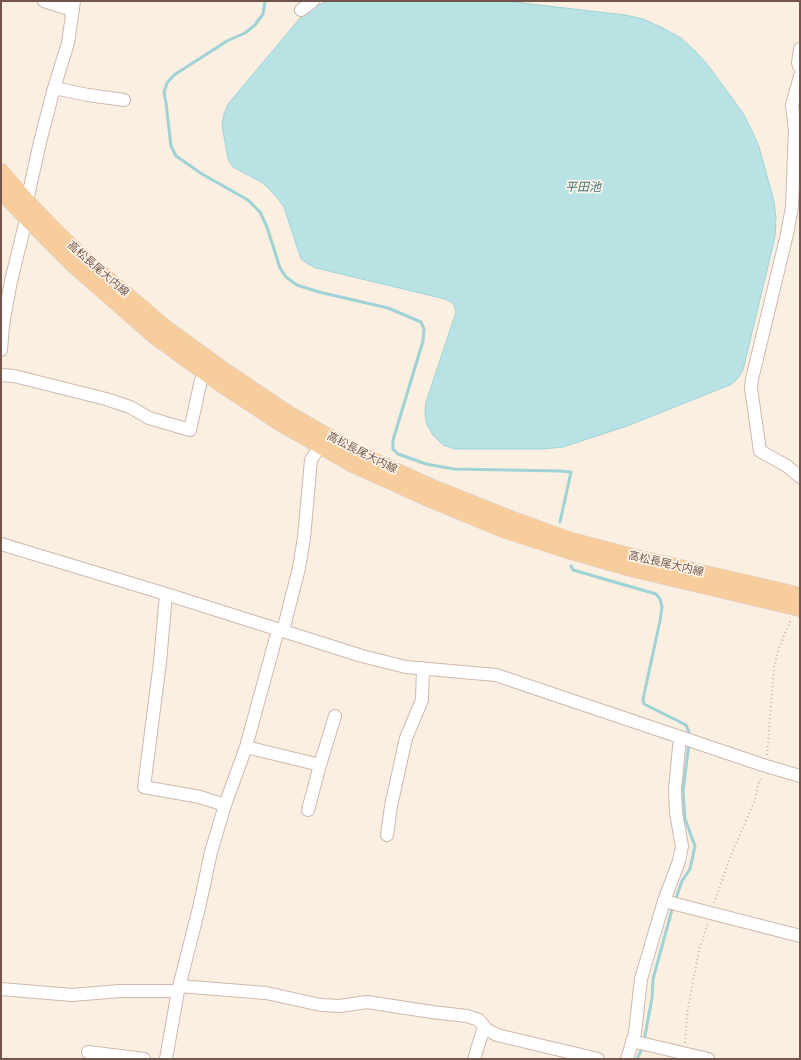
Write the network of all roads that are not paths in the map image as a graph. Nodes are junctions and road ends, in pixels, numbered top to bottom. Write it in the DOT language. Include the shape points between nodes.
graph roads {
  1 [pos="44,1"];
  2 [pos="312,1"];
  3 [pos="73,6"];
  4 [pos="301,10"];
  5 [pos="800,49"];
  6 [pos="800,68"];
  7 [pos="800,76"];
  8 [pos="54,88"];
  9 [pos="124,100"];
  10 [pos="1,171"];
  11 [pos="1,192"];
  12 [pos="27,201"];
  13 [pos="26,218"];
  14 [pos="1,350"];
  15 [pos="204,372"];
  16 [pos="1,375"];
  17 [pos="320,446"];
  18 [pos="800,477"];
  19 [pos="1,544"];
  20 [pos="166,594"];
  21 [pos="799,603"];
  22 [pos="281,630"];
  23 [pos="423,668"];
  24 [pos="335,716"];
  25 [pos="680,737"];
  26 [pos="246,747"];
  27 [pos="320,765"];
  28 [pos="800,776"];
  29 [pos="225,805"];
  30 [pos="308,810"];
  31 [pos="387,835"];
  32 [pos="664,901"];
  33 [pos="800,936"];
  34 [pos="1,989"];
  35 [pos="178,989"];
  36 [pos="484,1027"];
  37 [pos="632,1041"];
  38 [pos="88,1052"];
  39 [pos="144,1059"];
  40 [pos="166,1059"];
  41 [pos="474,1059"];
  42 [pos="598,1059"];
  43 [pos="627,1059"];
  44 [pos="708,1059"];
  1 -- 3 [label="street"];
  2 -- 4 [label="street"];
  3 -- 8 [label="street" via="68,43"];
  5 -- 6 [label="street"];
  7 -- 18 [label="street" via="792,105 795,130 792,207 751,388 760,451 787,466"];
  8 -- 9 [label="street"];
  8 -- 12 [label="street"];
  10 -- 12 [label="main road, 高松長尾大内線"];
  11 -- 13 [label="main road, 高松長尾大内線"];
  12 -- 13 [label="street"];
  12 -- 21 [label="main road, 高松長尾大内線" via="83,257 165,327 288,413 358,453 437,489 571,540"];
  13 -- 14 [label="street" via="11,281"];
  13 -- 15 [label="main road, 高松長尾大内線" via="79,271 155,337"];
  15 -- 16 [label="street" via="190,430 149,418 130,407 106,399"];
  15 -- 17 [label="main road, 高松長尾大内線" via="281,424"];
  17 -- 21 [label="main road, 高松長尾大内線" via="353,465 506,531 631,569"];
  17 -- 22 [label="street" via="311,460 299,568"];
  19 -- 20 [label="street"];
  20 -- 22 [label="street"];
  20 -- 29 [label="street" via="144,787 200,797"];
  22 -- 23 [label="street" via="362,656 406,667"];
  22 -- 26 [label="street"];
  23 -- 25 [label="street" via="496,675"];
  23 -- 31 [label="street" via="422,700 406,738"];
  24 -- 27 [label="street"];
  25 -- 28 [label="street"];
  25 -- 32 [label="street" via="674,789 682,846"];
  26 -- 27 [label="street"];
  26 -- 29 [label="street"];
  27 -- 30 [label="street"];
  29 -- 35 [label="street"];
  32 -- 33 [label="street"];
  32 -- 37 [label="street" via="641,979"];
  34 -- 35 [label="street" via="72,995"];
  35 -- 36 [label="street" via="266,993 340,1006 367,1002 466,1016 479,1020"];
  35 -- 40 [label="street"];
  36 -- 41 [label="street"];
  36 -- 42 [label="street" via="498,1035"];
  37 -- 43 [label="street"];
  37 -- 44 [label="street"];
  38 -- 39 [label="street"];
}
